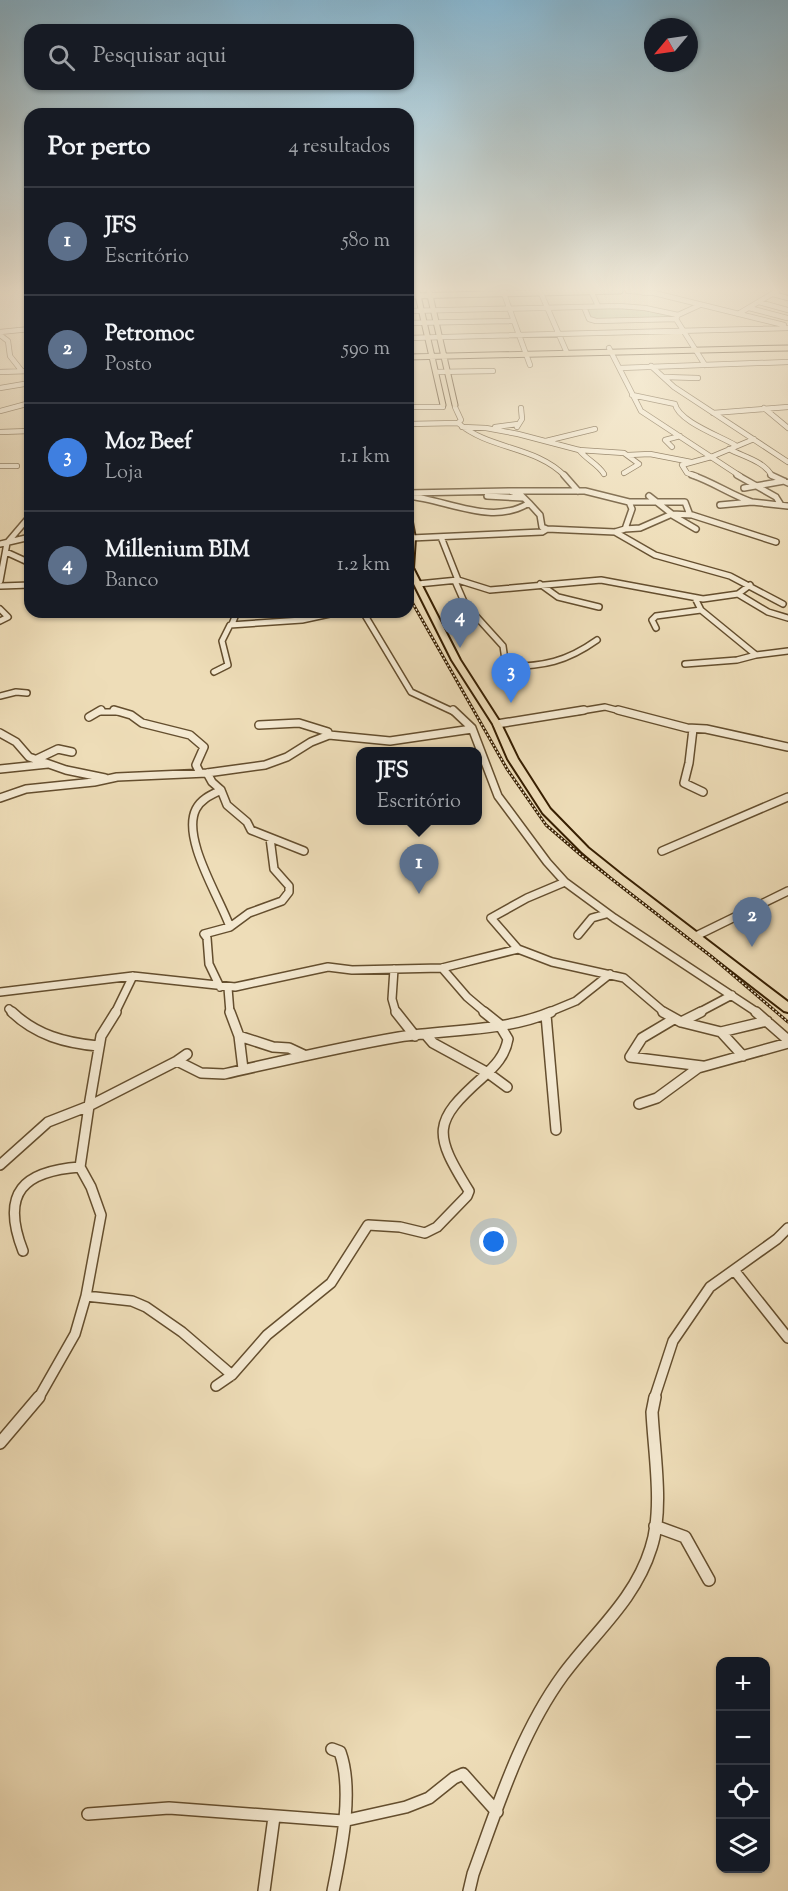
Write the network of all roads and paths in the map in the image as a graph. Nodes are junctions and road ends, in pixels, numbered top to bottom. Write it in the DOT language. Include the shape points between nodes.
graph roads {
  1 [pos="438,379"];
  2 [pos="451,379"];
  3 [pos="625,379"];
  4 [pos="666,379"];
  5 [pos="24,385"];
  6 [pos="0,388"];
  7 [pos="453,389"];
  8 [pos="440,390"];
  9 [pos="632,395"];
  10 [pos="24,405"];
  11 [pos="414,406"];
  12 [pos="443,406"];
  13 [pos="455,406"];
  14 [pos="788,407"];
  15 [pos="521,408"];
  16 [pos="764,408"];
  17 [pos="0,411"];
  18 [pos="713,413"];
  19 [pos="414,424"];
  20 [pos="518,424"];
  21 [pos="460,425"];
  22 [pos="486,428"];
  23 [pos="788,428"];
  24 [pos="595,429"];
  25 [pos="24,431"];
  26 [pos="0,432"];
  27 [pos="518,434"];
  28 [pos="680,436"];
  29 [pos="754,439"];
  30 [pos="544,441"];
  31 [pos="672,447"];
  32 [pos="732,447"];
  33 [pos="579,450"];
  34 [pos="628,454"];
  35 [pos="711,457"];
  36 [pos="786,459"];
  37 [pos="692,462"];
  38 [pos="0,466"];
  39 [pos="17,466"];
  40 [pos="624,473"];
  41 [pos="604,474"];
  42 [pos="787,481"];
  43 [pos="594,484"];
  44 [pos="758,485"];
  45 [pos="744,488"];
  46 [pos="578,490"];
  47 [pos="585,490"];
  48 [pos="509,491"];
  49 [pos="447,492"];
  50 [pos="414,494"];
  51 [pos="414,495"];
  52 [pos="649,496"];
  53 [pos="527,500"];
  54 [pos="629,502"];
  55 [pos="752,502"];
  56 [pos="656,503"];
  57 [pos="720,505"];
  58 [pos="781,505"];
  59 [pos="788,506"];
  60 [pos="672,515"];
  61 [pos="690,515"];
  62 [pos="24,523"];
  63 [pos="547,529"];
  64 [pos="625,529"];
  65 [pos="696,529"];
  66 [pos="615,532"];
  67 [pos="441,537"];
  68 [pos="24,538"];
  69 [pos="414,538"];
  70 [pos="8,542"];
  71 [pos="776,542"];
  72 [pos="0,544"];
  73 [pos="6,552"];
  74 [pos="24,560"];
  75 [pos="414,576"];
  76 [pos="456,580"];
  77 [pos="418,584"];
  78 [pos="540,584"];
  79 [pos="0,585"];
  80 [pos="24,585"];
  81 [pos="750,585"];
  82 [pos="738,594"];
  83 [pos="695,598"];
  84 [pos="786,603"];
  85 [pos="599,606"];
  86 [pos="0,609"];
  87 [pos="700,610"];
  88 [pos="768,612"];
  89 [pos="234,618"];
  90 [pos="311,618"];
  91 [pos="367,618"];
  92 [pos="788,618"];
  93 [pos="0,621"];
  94 [pos="232,624"];
  95 [pos="656,628"];
  96 [pos="597,640"];
  97 [pos="788,651"];
  98 [pos="756,655"];
  99 [pos="685,664"];
  100 [pos="506,667"];
  101 [pos="214,672"];
  102 [pos="512,677"];
  103 [pos="27,693"];
  104 [pos="0,696"];
  105 [pos="89,717"];
  106 [pos="497,724"];
  107 [pos="259,725"];
  108 [pos="472,729"];
  109 [pos="693,729"];
  110 [pos="0,733"];
  111 [pos="328,735"];
  112 [pos="479,747"];
  113 [pos="788,747"];
  114 [pos="72,752"];
  115 [pos="482,755"];
  116 [pos="37,759"];
  117 [pos="49,764"];
  118 [pos="0,769"];
  119 [pos="203,773"];
  120 [pos="107,779"];
  121 [pos="221,790"];
  122 [pos="703,792"];
  123 [pos="788,797"];
  124 [pos="0,798"];
  125 [pos="270,838"];
  126 [pos="304,851"];
  127 [pos="662,851"];
  128 [pos="565,882"];
  129 [pos="788,891"];
  130 [pos="606,914"];
  131 [pos="230,927"];
  132 [pos="578,934"];
  133 [pos="696,936"];
  134 [pos="518,949"];
  135 [pos="442,968"];
  136 [pos="394,969"];
  137 [pos="610,974"];
  138 [pos="133,976"];
  139 [pos="224,988"];
  140 [pos="0,992"];
  141 [pos="732,994"];
  142 [pos="788,1008"];
  143 [pos="9,1009"];
  144 [pos="546,1015"];
  145 [pos="678,1020"];
  146 [pos="767,1021"];
  147 [pos="499,1024"];
  148 [pos="721,1032"];
  149 [pos="239,1036"];
  150 [pos="415,1036"];
  151 [pos="427,1036"];
  152 [pos="787,1038"];
  153 [pos="98,1046"];
  154 [pos="187,1054"];
  155 [pos="305,1055"];
  156 [pos="743,1056"];
  157 [pos="177,1061"];
  158 [pos="707,1066"];
  159 [pos="243,1069"];
  160 [pos="489,1073"];
  161 [pos="507,1087"];
  162 [pos="639,1104"];
  163 [pos="88,1106"];
  164 [pos="556,1130"];
  165 [pos="0,1165"];
  166 [pos="80,1167"];
  167 [pos="788,1228"];
  168 [pos="23,1251"];
  169 [pos="734,1270"];
  170 [pos="86,1296"];
  171 [pos="788,1338"];
  172 [pos="232,1376"];
  173 [pos="216,1386"];
  174 [pos="0,1443"];
  175 [pos="655,1526"];
  176 [pos="709,1580"];
  177 [pos="332,1749"];
  178 [pos="497,1812"];
  179 [pos="88,1814"];
  180 [pos="274,1817"];
  181 [pos="343,1821"];
  182 [pos="264,1891"];
  183 [pos="333,1891"];
  184 [pos="469,1891"];
  1 -- 8 [label="main road"];
  2 -- 7 [label="main road"];
  3 -- 9 [label="street"];
  4 -- 18 [label="street"];
  5 -- 6 [label="street"];
  7 -- 8 [label="main road"];
  7 -- 13 [label="main road"];
  8 -- 12 [label="main road"];
  9 -- 28 [label="street" via="641,411"];
  9 -- 32 [label="street" via="675,404 688,421 711,431"];
  10 -- 17 [label="street"];
  11 -- 12 [label="street"];
  12 -- 13 [label="main road"];
  13 -- 21 [label="street"];
  14 -- 16 [label="street"];
  15 -- 20 [label="street"];
  16 -- 18 [label="street"];
  16 -- 23 [label="street"];
  18 -- 29 [label="street"];
  19 -- 21 [label="street"];
  20 -- 22 [label="street"];
  20 -- 27 [label="street"];
  21 -- 22 [label="street"];
  21 -- 46 [label="street" via="481,440 547,461"];
  22 -- 27 [label="street"];
  24 -- 30 [label="street"];
  25 -- 26 [label="street"];
  27 -- 30 [label="street"];
  28 -- 31 [label="street" via="665,440"];
  28 -- 35 [label="street"];
  29 -- 32 [label="street"];
  29 -- 36 [label="street"];
  30 -- 33 [label="street"];
  32 -- 35 [label="street"];
  32 -- 42 [label="street" via="769,470 772,476"];
  33 -- 34 [label="street"];
  33 -- 41 [label="street"];
  34 -- 37 [label="street"];
  34 -- 40 [label="street" via="639,464"];
  35 -- 37 [label="street"];
  35 -- 44 [label="street"];
  37 -- 55 [label="street" via="682,465 685,472"];
  38 -- 39 [label="street"];
  42 -- 44 [label="street"];
  43 -- 47 [label="street"];
  44 -- 45 [label="street"];
  44 -- 58 [label="street"];
  46 -- 47 [label="street"];
  46 -- 48 [label="street"];
  47 -- 54 [label="street"];
  48 -- 49 [label="street"];
  48 -- 53 [label="street"];
  49 -- 50 [label="street"];
  49 -- 53 [label="street"];
  51 -- 53 [label="street" via="502,514 519,511"];
  52 -- 56 [label="street"];
  53 -- 63 [label="street"];
  54 -- 56 [label="street"];
  54 -- 64 [label="street" via="632,509"];
  55 -- 57 [label="street"];
  55 -- 58 [label="street"];
  56 -- 60 [label="street"];
  56 -- 61 [label="street" via="687,503"];
  58 -- 59 [label="street"];
  60 -- 61 [label="street"];
  60 -- 64 [label="street" via="640,528"];
  60 -- 65 [label="street"];
  61 -- 71 [label="street"];
  62 -- 70 [label="street"];
  63 -- 66 [label="street"];
  63 -- 67 [label="street"];
  64 -- 66 [label="street"];
  66 -- 81 [label="street" via="655,555"];
  67 -- 69 [label="street"];
  67 -- 76 [label="street"];
  68 -- 70 [label="street"];
  70 -- 72 [label="street"];
  70 -- 73 [label="street"];
  73 -- 74 [label="street"];
  73 -- 79 [label="street"];
  75 -- 77 [label="highway"];
  76 -- 77 [label="street"];
  76 -- 78 [label="street" via="490,590"];
  76 -- 100 [label="street" via="465,604 503,646"];
  77 -- 106 [label="highway" via="456,660"];
  78 -- 83 [label="street" via="611,581"];
  78 -- 85 [label="street" via="569,601"];
  79 -- 80 [label="street"];
  81 -- 82 [label="street"];
  81 -- 84 [label="street"];
  82 -- 83 [label="street"];
  82 -- 88 [label="street"];
  83 -- 87 [label="street"];
  84 -- 88 [label="street"];
  86 -- 93 [label="street" via="8,617"];
  87 -- 95 [label="street" via="656,616 652,620"];
  87 -- 98 [label="street"];
  88 -- 92 [label="street"];
  89 -- 94 [label="street"];
  90 -- 94 [label="street"];
  91 -- 108 [label="street" via="411,692 450,708"];
  94 -- 101 [label="street" via="222,641 228,665"];
  96 -- 100 [label="street" via="576,655 542,666"];
  97 -- 98 [label="street"];
  98 -- 99 [label="street"];
  100 -- 102 [label="street"];
  103 -- 104 [label="street"];
  105 -- 119 [label="street" via="102,710 113,710 146,724 190,735 204,747 196,765"];
  106 -- 109 [label="street" via="605,707"];
  106 -- 133 [label="highway" via="524,778 559,826"];
  107 -- 111 [label="street" via="299,723"];
  108 -- 111 [label="street" via="390,741"];
  108 -- 112 [label="street"];
  109 -- 113 [label="street"];
  109 -- 122 [label="street" via="691,766 684,783"];
  110 -- 116 [label="street"];
  111 -- 119 [label="street" via="279,761"];
  114 -- 116 [label="street" via="58,749"];
  115 -- 128 [label="street" via="498,796"];
  116 -- 117 [label="street"];
  117 -- 118 [label="street"];
  117 -- 120 [label="street"];
  119 -- 120 [label="street"];
  119 -- 121 [label="street"];
  120 -- 124 [label="street" via="26,789"];
  121 -- 125 [label="street" via="227,805 251,830"];
  121 -- 131 [label="street" via="209,794 194,811 192,830 197,856"];
  123 -- 127 [label="street"];
  125 -- 126 [label="street"];
  125 -- 131 [label="street" via="274,869 289,886 288,895 249,913"];
  128 -- 130 [label="street"];
  128 -- 134 [label="street" via="492,916"];
  129 -- 133 [label="street"];
  130 -- 132 [label="street" via="592,918"];
  130 -- 141 [label="street"];
  131 -- 139 [label="street" via="204,934 207,962"];
  133 -- 142 [label="highway"];
  134 -- 135 [label="street"];
  134 -- 137 [label="street" via="552,962"];
  135 -- 136 [label="street"];
  135 -- 147 [label="street" via="467,997"];
  136 -- 139 [label="street" via="328,967"];
  136 -- 150 [label="street" via="395,1015"];
  137 -- 144 [label="street" via="588,994"];
  137 -- 145 [label="street" via="624,978"];
  138 -- 139 [label="street"];
  138 -- 140 [label="street"];
  138 -- 153 [label="street"];
  139 -- 149 [label="street"];
  141 -- 145 [label="street"];
  141 -- 146 [label="street"];
  143 -- 153 [label="street" via="30,1028 48,1037"];
  144 -- 147 [label="street"];
  144 -- 164 [label="street"];
  145 -- 148 [label="street"];
  145 -- 158 [label="street" via="644,1036 630,1057"];
  146 -- 148 [label="street"];
  146 -- 152 [label="street"];
  147 -- 151 [label="street"];
  147 -- 160 [label="street" via="507,1034 507,1047"];
  148 -- 156 [label="street"];
  149 -- 155 [label="street"];
  149 -- 159 [label="street"];
  150 -- 151 [label="street"];
  150 -- 155 [label="street"];
  151 -- 160 [label="street"];
  152 -- 156 [label="street"];
  153 -- 163 [label="street"];
  154 -- 157 [label="street"];
  155 -- 159 [label="street"];
  156 -- 158 [label="street"];
  157 -- 159 [label="street" via="194,1071 215,1075"];
  157 -- 163 [label="street"];
  158 -- 162 [label="street" via="687,1074 657,1098"];
  160 -- 161 [label="street"];
  160 -- 172 [label="street" via="456,1103 442,1126 447,1150 469,1191 467,1196 437,1227 425,1233 368,1225 331,1283 256,1345"];
  163 -- 165 [label="street" via="48,1122"];
  163 -- 166 [label="street"];
  166 -- 168 [label="street" via="43,1172 16,1188 5,1208 7,1222"];
  166 -- 170 [label="street" via="101,1215"];
  167 -- 169 [label="street"];
  169 -- 171 [label="street"];
  169 -- 175 [label="street" via="710,1287 673,1341 657,1385 652,1412"];
  170 -- 172 [label="street" via="132,1301 146,1307 182,1332"];
  170 -- 174 [label="street" via="65,1356 37,1400"];
  172 -- 173 [label="street"];
  175 -- 176 [label="street" via="685,1537"];
  175 -- 178 [label="street" via="652,1546 628,1598 563,1675 535,1719"];
  177 -- 181 [label="street" via="344,1758"];
  178 -- 181 [label="street" via="483,1801 463,1774 429,1798"];
  178 -- 184 [label="street"];
  179 -- 180 [label="street" via="169,1808"];
  180 -- 181 [label="street"];
  180 -- 182 [label="street"];
  181 -- 183 [label="street"];
}
